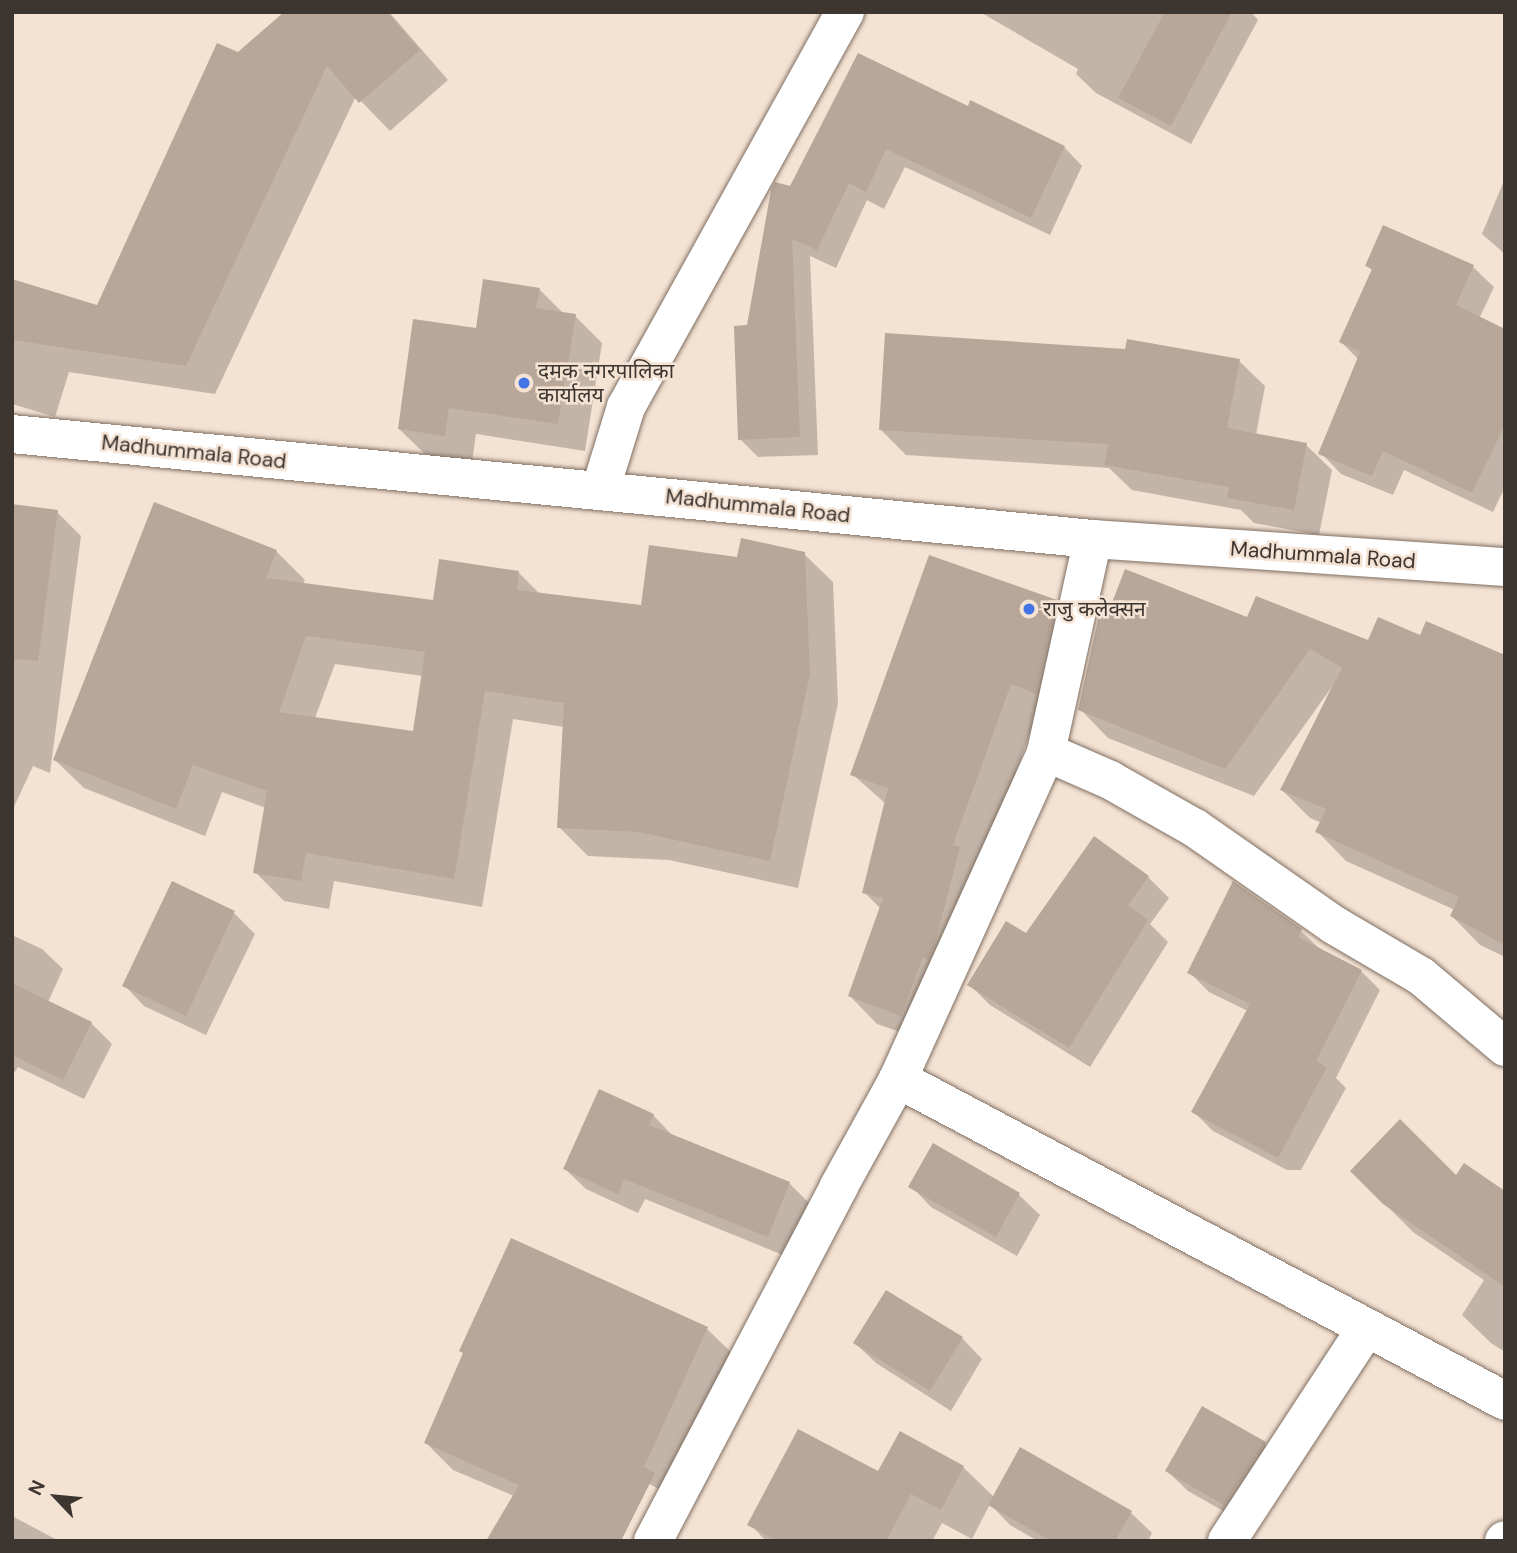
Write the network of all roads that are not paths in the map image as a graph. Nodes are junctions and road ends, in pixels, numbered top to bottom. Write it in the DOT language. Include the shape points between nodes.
graph roads {
  1 [pos="845,12"];
  2 [pos="12,434"];
  3 [pos="600,491"];
  4 [pos="1093,539"];
  5 [pos="1505,567"];
  6 [pos="1046,752"];
  7 [pos="1505,1047"];
  8 [pos="898,1079"];
  9 [pos="1365,1329"];
  10 [pos="1505,1401"];
  11 [pos="653,1541"];
  12 [pos="1227,1541"];
  1 -- 3 [label="street" via="626,407"];
  2 -- 3 [label="street, Madhummala Road"];
  3 -- 4 [label="street, Madhummala Road"];
  4 -- 5 [label="street, Madhummala Road"];
  4 -- 6 [label="street"];
  6 -- 7 [label="street" via="1110,780 1195,828 1334,925 1422,976"];
  6 -- 8 [label="street"];
  8 -- 9 [label="street"];
  8 -- 11 [label="street"];
  9 -- 10 [label="street"];
  9 -- 12 [label="street"];
}
